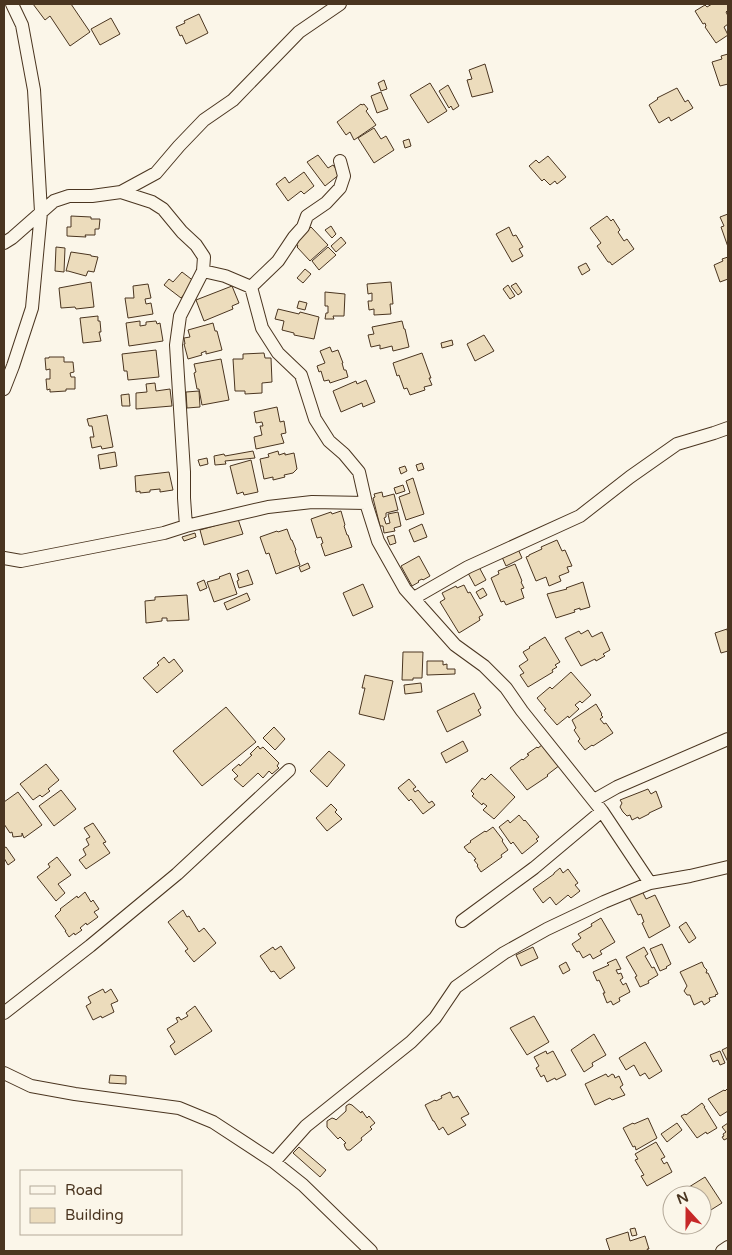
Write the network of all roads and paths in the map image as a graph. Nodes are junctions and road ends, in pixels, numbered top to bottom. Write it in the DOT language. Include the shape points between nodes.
graph roads {
  1 [pos="12,4"];
  2 [pos="340,4"];
  3 [pos="340,161"];
  4 [pos="121,192"];
  5 [pos="41,212"];
  6 [pos="4,243"];
  7 [pos="204,271"];
  8 [pos="251,287"];
  9 [pos="4,389"];
  10 [pos="728,428"];
  11 [pos="366,503"];
  12 [pos="186,526"];
  13 [pos="4,558"];
  14 [pos="414,598"];
  15 [pos="728,738"];
  16 [pos="289,770"];
  17 [pos="594,800"];
  18 [pos="602,811"];
  19 [pos="728,867"];
  20 [pos="650,883"];
  21 [pos="462,921"];
  22 [pos="4,1013"];
  23 [pos="4,1073"];
  24 [pos="274,1162"];
  25 [pos="728,1247"];
  26 [pos="371,1251"];
  27 [pos="722,1251"];
  1 -- 5 [label="street" via="22,25 34,90"];
  2 -- 4 [label="street" via="299,32 233,100 204,120 156,172"];
  3 -- 8 [label="street" via="344,176 340,188 307,216 303,227 278,261"];
  4 -- 5 [label="street" via="69,196 54,201"];
  4 -- 7 [label="street" via="163,209 204,257"];
  5 -- 6 [label="street"];
  5 -- 9 [label="street" via="32,308"];
  7 -- 8 [label="street"];
  7 -- 12 [label="street" via="180,316 176,346"];
  8 -- 11 [label="street" via="262,328 278,353 301,375 315,419 329,441 359,472"];
  10 -- 14 [label="street" via="677,444 580,516 468,567"];
  11 -- 12 [label="street" via="306,502 268,507"];
  11 -- 14 [label="street" via="378,541"];
  12 -- 13 [label="street" via="21,561"];
  14 -- 17 [label="street" via="455,645 484,666 506,688"];
  15 -- 17 [label="street"];
  16 -- 22 [label="street" via="177,874"];
  17 -- 18 [label="street"];
  18 -- 20 [label="street"];
  18 -- 21 [label="street" via="534,868"];
  19 -- 20 [label="street"];
  20 -- 24 [label="street" via="547,929 504,953 456,987 435,1018 411,1042 306,1126"];
  23 -- 24 [label="street" via="31,1086 179,1108 213,1122"];
  24 -- 26 [label="street" via="303,1185"];
  25 -- 27 [label="street"];
}
